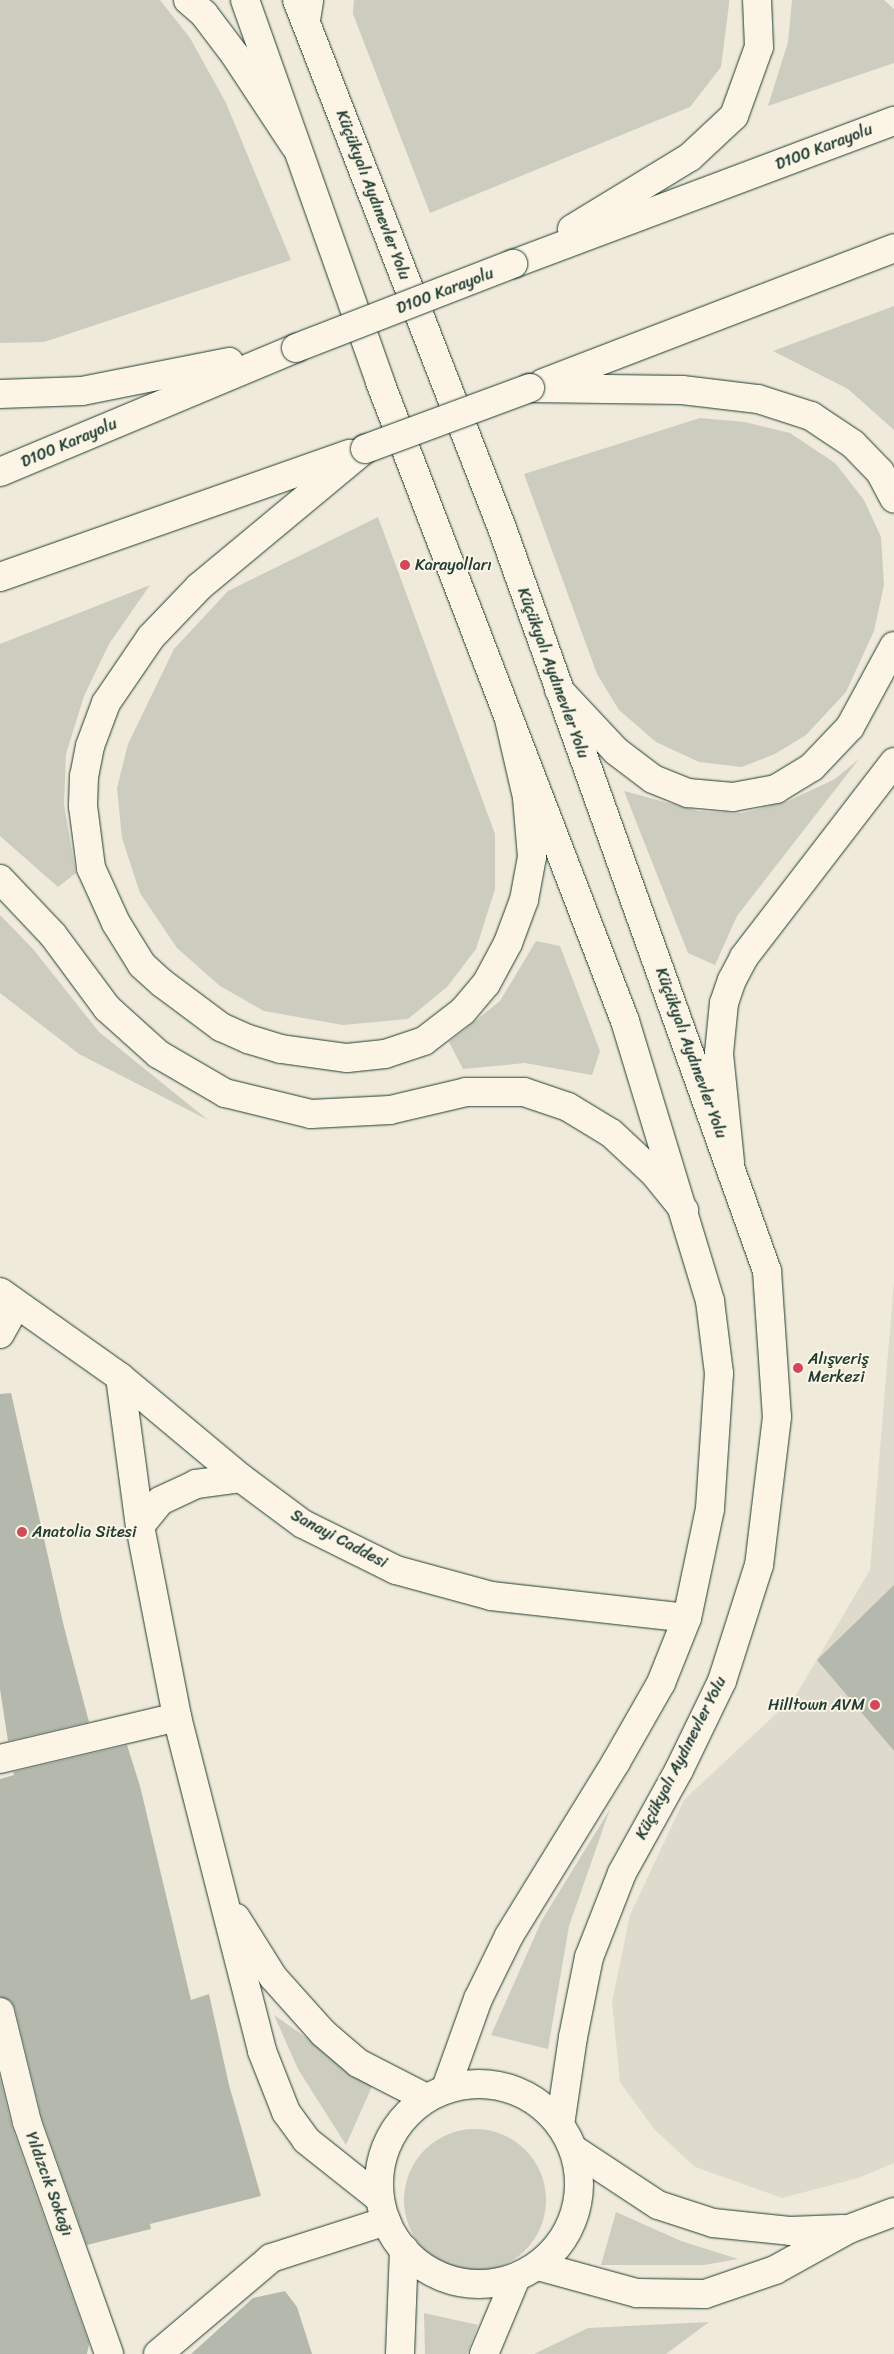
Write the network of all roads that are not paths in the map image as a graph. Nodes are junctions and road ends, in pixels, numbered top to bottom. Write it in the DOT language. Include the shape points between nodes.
graph roads {
  1 [pos="188,0"];
  2 [pos="245,0"];
  3 [pos="757,0"];
  4 [pos="304,7"];
  5 [pos="894,121"];
  6 [pos="295,146"];
  7 [pos="894,248"];
  8 [pos="513,264"];
  9 [pos="296,348"];
  10 [pos="530,388"];
  11 [pos="0,394"];
  12 [pos="365,449"];
  13 [pos="0,472"];
  14 [pos="894,498"];
  15 [pos="0,577"];
  16 [pos="894,646"];
  17 [pos="559,690"];
  18 [pos="509,719"];
  19 [pos="894,762"];
  20 [pos="0,879"];
  21 [pos="730,1162"];
  22 [pos="684,1210"];
  23 [pos="8,1299"];
  24 [pos="0,1334"];
  25 [pos="120,1377"];
  26 [pos="241,1478"];
  27 [pos="140,1526"];
  28 [pos="687,1618"];
  29 [pos="177,1717"];
  30 [pos="0,1759"];
  31 [pos="226,1902"];
  32 [pos="0,2012"];
  33 [pos="436,2093"];
  34 [pos="560,2125"];
  35 [pos="573,2149"];
  36 [pos="382,2209"];
  37 [pos="894,2212"];
  38 [pos="849,2229"];
  39 [pos="404,2249"];
  40 [pos="527,2272"];
  41 [pos="109,2354"];
  42 [pos="158,2354"];
  43 [pos="400,2354"];
  44 [pos="484,2354"];
  1 -- 6 [label="main road" via="204,14 235,55"];
  2 -- 6 [label="main road"];
  3 -- 8 [label="main road" via="759,47 734,116 690,157"];
  4 -- 17 [label="main road, Küçükyalı Aydınevler Yolu" via="502,528"];
  5 -- 8 [label="main road, D100 Karayolu"];
  6 -- 18 [label="main road" via="380,382"];
  7 -- 10 [label="main road"];
  8 -- 9 [label="main road, D100 Karayolu, bridge"];
  9 -- 11 [label="main road" via="125,385 82,391"];
  9 -- 13 [label="main road, D100 Karayolu"];
  10 -- 12 [label="main road, bridge"];
  10 -- 14 [label="main road" via="682,390 758,399 811,416 853,444 880,472"];
  12 -- 15 [label="main road"];
  12 -- 18 [label="main road" via="199,587 151,637 106,703 90,746 83,806 91,868 116,923 142,965 162,983 221,1027 248,1039 281,1049 347,1058 385,1054 424,1041 463,1010 486,984 508,943 524,900 532,857 527,797"];
  16 -- 17 [label="main road" via="850,727 812,767 776,789 733,797 688,793 653,779 616,751"];
  17 -- 21 [label="main road, Küçükyalı Aydınevler Yolu"];
  18 -- 22 [label="main road" via="599,944"];
  19 -- 21 [label="main road" via="744,957 732,980 724,1003 719,1053"];
  20 -- 22 [label="main road" via="53,936 107,1008 158,1054 225,1094 311,1114 390,1110 466,1092 524,1092 568,1107 611,1133 654,1173"];
  21 -- 34 [label="main road, Küçükyalı Aydınevler Yolu" via="767,1271 778,1417 759,1565 722,1681 679,1770 622,1872 589,1957"];
  22 -- 28 [label="main road" via="710,1300 720,1373 710,1509"];
  23 -- 24 [label="main road"];
  23 -- 25 [label="main road, Sanayi Caddesi"];
  25 -- 26 [label="main road, Sanayi Caddesi"];
  25 -- 27 [label="main road"];
  26 -- 27 [label="main road" via="196,1484 160,1501"];
  26 -- 28 [label="main road, Sanayi Caddesi" via="303,1524 396,1570 491,1596"];
  27 -- 29 [label="main road"];
  28 -- 33 [label="main road" via="661,1683 509,1936"];
  29 -- 30 [label="main road"];
  29 -- 31 [label="main road"];
  31 -- 33 [label="main road" via="273,1977 322,2033 358,2064"];
  31 -- 36 [label="main road" via="257,2033 286,2112 306,2140"];
  32 -- 41 [label="main road, Yıldızcık Sokağı" via="27,2122"];
  33 -- 34 [label="main road" via="488,2083 518,2090 543,2106"];
  33 -- 36 [label="main road" via="400,2120 383,2150 378,2174"];
  34 -- 35 [label="main road"];
  35 -- 38 [label="main road" via="658,2205 713,2223 790,2232"];
  35 -- 40 [label="main road" via="579,2173 570,2227 556,2249"];
  36 -- 39 [label="main road"];
  36 -- 42 [label="main road" via="271,2258"];
  37 -- 38 [label="main road"];
  38 -- 40 [label="main road" via="775,2270 706,2294 637,2293"];
  39 -- 40 [label="main road" via="438,2277 466,2285 491,2285"];
  39 -- 43 [label="main road"];
  40 -- 44 [label="main road"];
}
